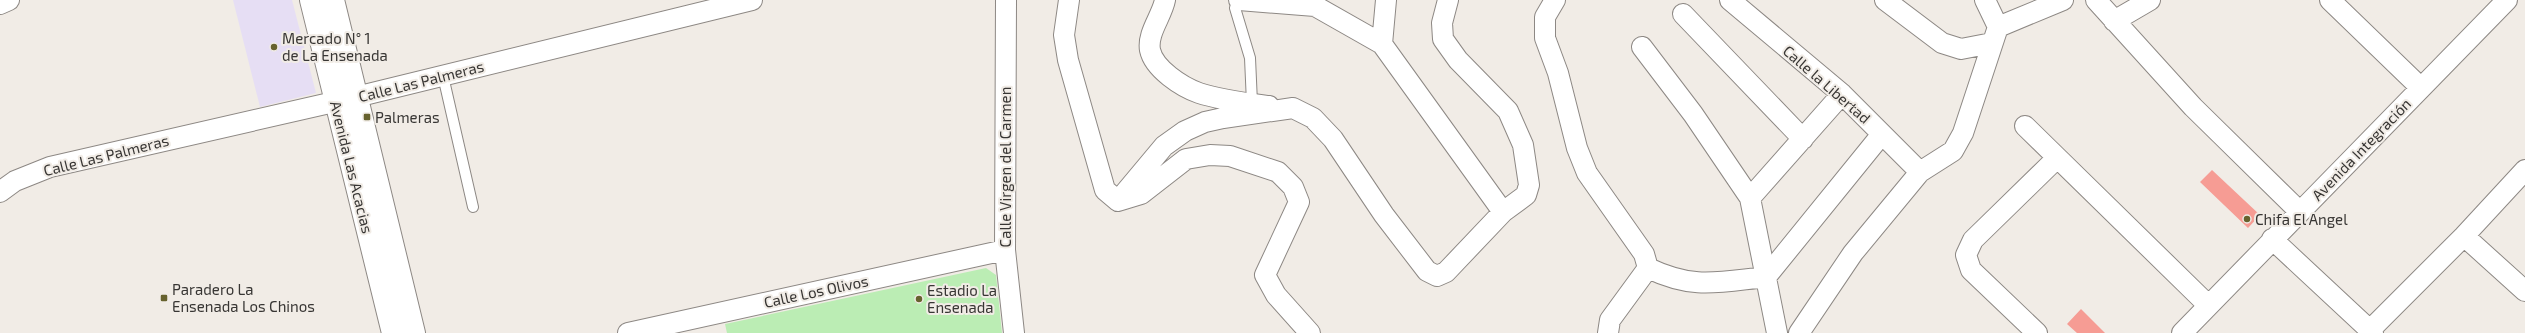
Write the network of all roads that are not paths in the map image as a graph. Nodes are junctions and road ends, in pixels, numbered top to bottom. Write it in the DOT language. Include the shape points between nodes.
graph roads {
  1 [pos="9,0"];
  2 [pos="311,0"];
  3 [pos="333,0"];
  4 [pos="752,0"];
  5 [pos="1006,0"];
  6 [pos="1069,0"];
  7 [pos="1165,0"];
  8 [pos="1238,0"];
  9 [pos="1386,0"];
  10 [pos="1448,0"];
  11 [pos="1555,0"];
  12 [pos="1730,0"];
  13 [pos="1885,0"];
  14 [pos="1985,0"];
  15 [pos="2063,0"];
  16 [pos="2096,0"];
  17 [pos="2150,0"];
  18 [pos="2330,0"];
  19 [pos="2507,0"];
  20 [pos="0,4"];
  21 [pos="1683,14"];
  22 [pos="2114,21"];
  23 [pos="1995,35"];
  24 [pos="1382,44"];
  25 [pos="1642,47"];
  26 [pos="443,76"];
  27 [pos="2420,87"];
  28 [pos="1842,94"];
  29 [pos="346,100"];
  30 [pos="1252,104"];
  31 [pos="1292,108"];
  32 [pos="2025,126"];
  33 [pos="1882,134"];
  34 [pos="1802,138"];
  35 [pos="2057,158"];
  36 [pos="2525,170"];
  37 [pos="1920,172"];
  38 [pos="0,192"];
  39 [pos="1750,198"];
  40 [pos="1118,201"];
  41 [pos="473,207"];
  42 [pos="1503,212"];
  43 [pos="2300,212"];
  44 [pos="2464,236"];
  45 [pos="2272,239"];
  46 [pos="1005,250"];
  47 [pos="1648,268"];
  48 [pos="1766,277"];
  49 [pos="2525,291"];
  50 [pos="2208,305"];
  51 [pos="2371,331"];
  52 [pos="2186,332"];
  53 [pos="393,333"];
  54 [pos="414,333"];
  55 [pos="628,333"];
  56 [pos="1014,333"];
  57 [pos="1310,333"];
  58 [pos="1608,333"];
  59 [pos="1778,333"];
  60 [pos="1799,333"];
  61 [pos="2037,333"];
  1 -- 20 [label="street"];
  2 -- 29 [label="street, Avenida Las Acacias"];
  3 -- 29 [label="street, Avenida Las Acacias"];
  4 -- 26 [label="street, Calle Las Palmeras"];
  5 -- 46 [label="street, Calle Virgen del Carmen"];
  6 -- 40 [label="street" via="1064,35 1068,60 1105,190"];
  7 -- 30 [label="street" via="1152,33 1150,49 1154,60 1167,74 1199,93"];
  8 -- 24 [label="street" via="1315,6"];
  8 -- 30 [label="lane" via="1235,8 1250,58"];
  9 -- 24 [label="street"];
  10 -- 42 [label="street" via="1442,23 1443,39 1458,60 1508,111 1523,145 1529,185 1526,194"];
  11 -- 47 [label="street" via="1545,17 1545,38 1558,73 1577,148 1587,173 1644,254"];
  12 -- 28 [label="street, Calle la Libertad"];
  13 -- 23 [label="street" via="1942,43 1962,49"];
  14 -- 23 [label="street"];
  15 -- 23 [label="street"];
  16 -- 22 [label="street"];
  17 -- 22 [label="street"];
  18 -- 27 [label="street"];
  19 -- 27 [label="street, Avenida Integración"];
  21 -- 34 [label="street"];
  22 -- 43 [label="street" via="2193,107"];
  23 -- 37 [label="street" via="1963,133 1953,151"];
  24 -- 42 [label="street"];
  25 -- 39 [label="street" via="1693,114"];
  26 -- 29 [label="street, Calle Las Palmeras"];
  26 -- 41 [label="lane"];
  27 -- 43 [label="street, Avenida Integración"];
  28 -- 33 [label="street, Calle la Libertad"];
  28 -- 34 [label="street"];
  29 -- 38 [label="street, Calle Las Palmeras" via="50,167 15,182"];
  29 -- 53 [label="street, Avenida Las Acacias"];
  29 -- 54 [label="street, Avenida Las Acacias"];
  30 -- 31 [label="street"];
  31 -- 40 [label="street" via="1223,118 1205,122 1186,131 1164,146"];
  31 -- 42 [label="street" via="1313,118 1333,139 1384,215 1427,271 1437,276 1446,272"];
  32 -- 35 [label="street"];
  33 -- 37 [label="street, Calle la Libertad"];
  33 -- 48 [label="street"];
  34 -- 39 [label="street"];
  35 -- 50 [label="street"];
  35 -- 61 [label="street" via="1973,240 1966,255 1971,270"];
  36 -- 44 [label="street"];
  37 -- 60 [label="street" via="1853,253"];
  39 -- 48 [label="street"];
  40 -- 57 [label="street" via="1140,194 1186,159 1210,155 1230,156 1278,172 1293,187 1299,202 1265,275 1276,295"];
  43 -- 45 [label="street, Avenida Integración"];
  44 -- 49 [label="street"];
  44 -- 51 [label="street"];
  45 -- 50 [label="street, Avenida Integración"];
  45 -- 51 [label="street"];
  46 -- 55 [label="street, Calle Los Olivos"];
  46 -- 56 [label="street, Calle Virgen del Carmen"];
  47 -- 48 [label="street" via="1670,278 1702,284"];
  47 -- 58 [label="street" via="1610,320"];
  48 -- 59 [label="street"];
  50 -- 52 [label="street, Avenida Integración"];
}
